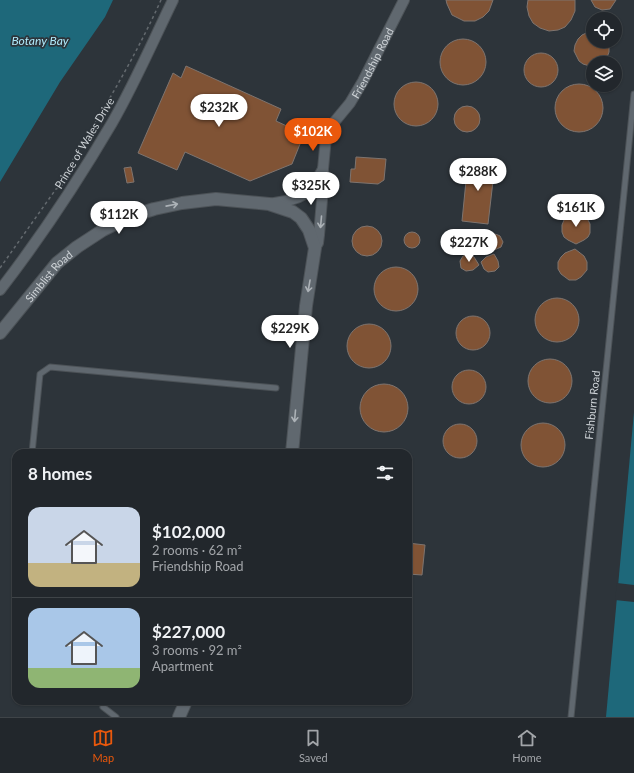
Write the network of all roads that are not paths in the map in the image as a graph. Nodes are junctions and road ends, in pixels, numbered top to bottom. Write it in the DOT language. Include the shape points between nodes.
graph roads {
  1 [pos="173,0"];
  2 [pos="404,0"];
  3 [pos="634,94"];
  4 [pos="322,169"];
  5 [pos="270,204"];
  6 [pos="315,248"];
  7 [pos="0,290"];
  8 [pos="0,333"];
  9 [pos="276,388"];
  10 [pos="32,449"];
  11 [pos="292,449"];
  12 [pos="184,705"];
  13 [pos="185,705"];
  14 [pos="103,707"];
  15 [pos="116,717"];
  16 [pos="176,717"];
  17 [pos="179,717"];
  18 [pos="571,717"];
  1 -- 7 [label="street, Prince of Wales Drive" via="112,122 31,249"];
  2 -- 4 [label="street, Friendship Road" via="363,81 326,136"];
  3 -- 18 [label="lane, Fishburn Road"];
  4 -- 5 [label="street, Simblist Road" via="312,188 300,197"];
  4 -- 6 [label="street, Friendship Road, one-way" via="320,235"];
  5 -- 6 [label="street, Simblist Road" via="293,212 301,218"];
  8 -- 5 [label="street, Simblist Road, one-way" via="57,263 109,226 154,209 182,203 216,200"];
  6 -- 11 [label="street, Friendship Road, one-way" via="306,306"];
  9 -- 10 [label="lane" via="50,367 40,374"];
  12 -- 16 [label="street"];
  13 -- 17 [label="street"];
  14 -- 15 [label="lane"];
}
